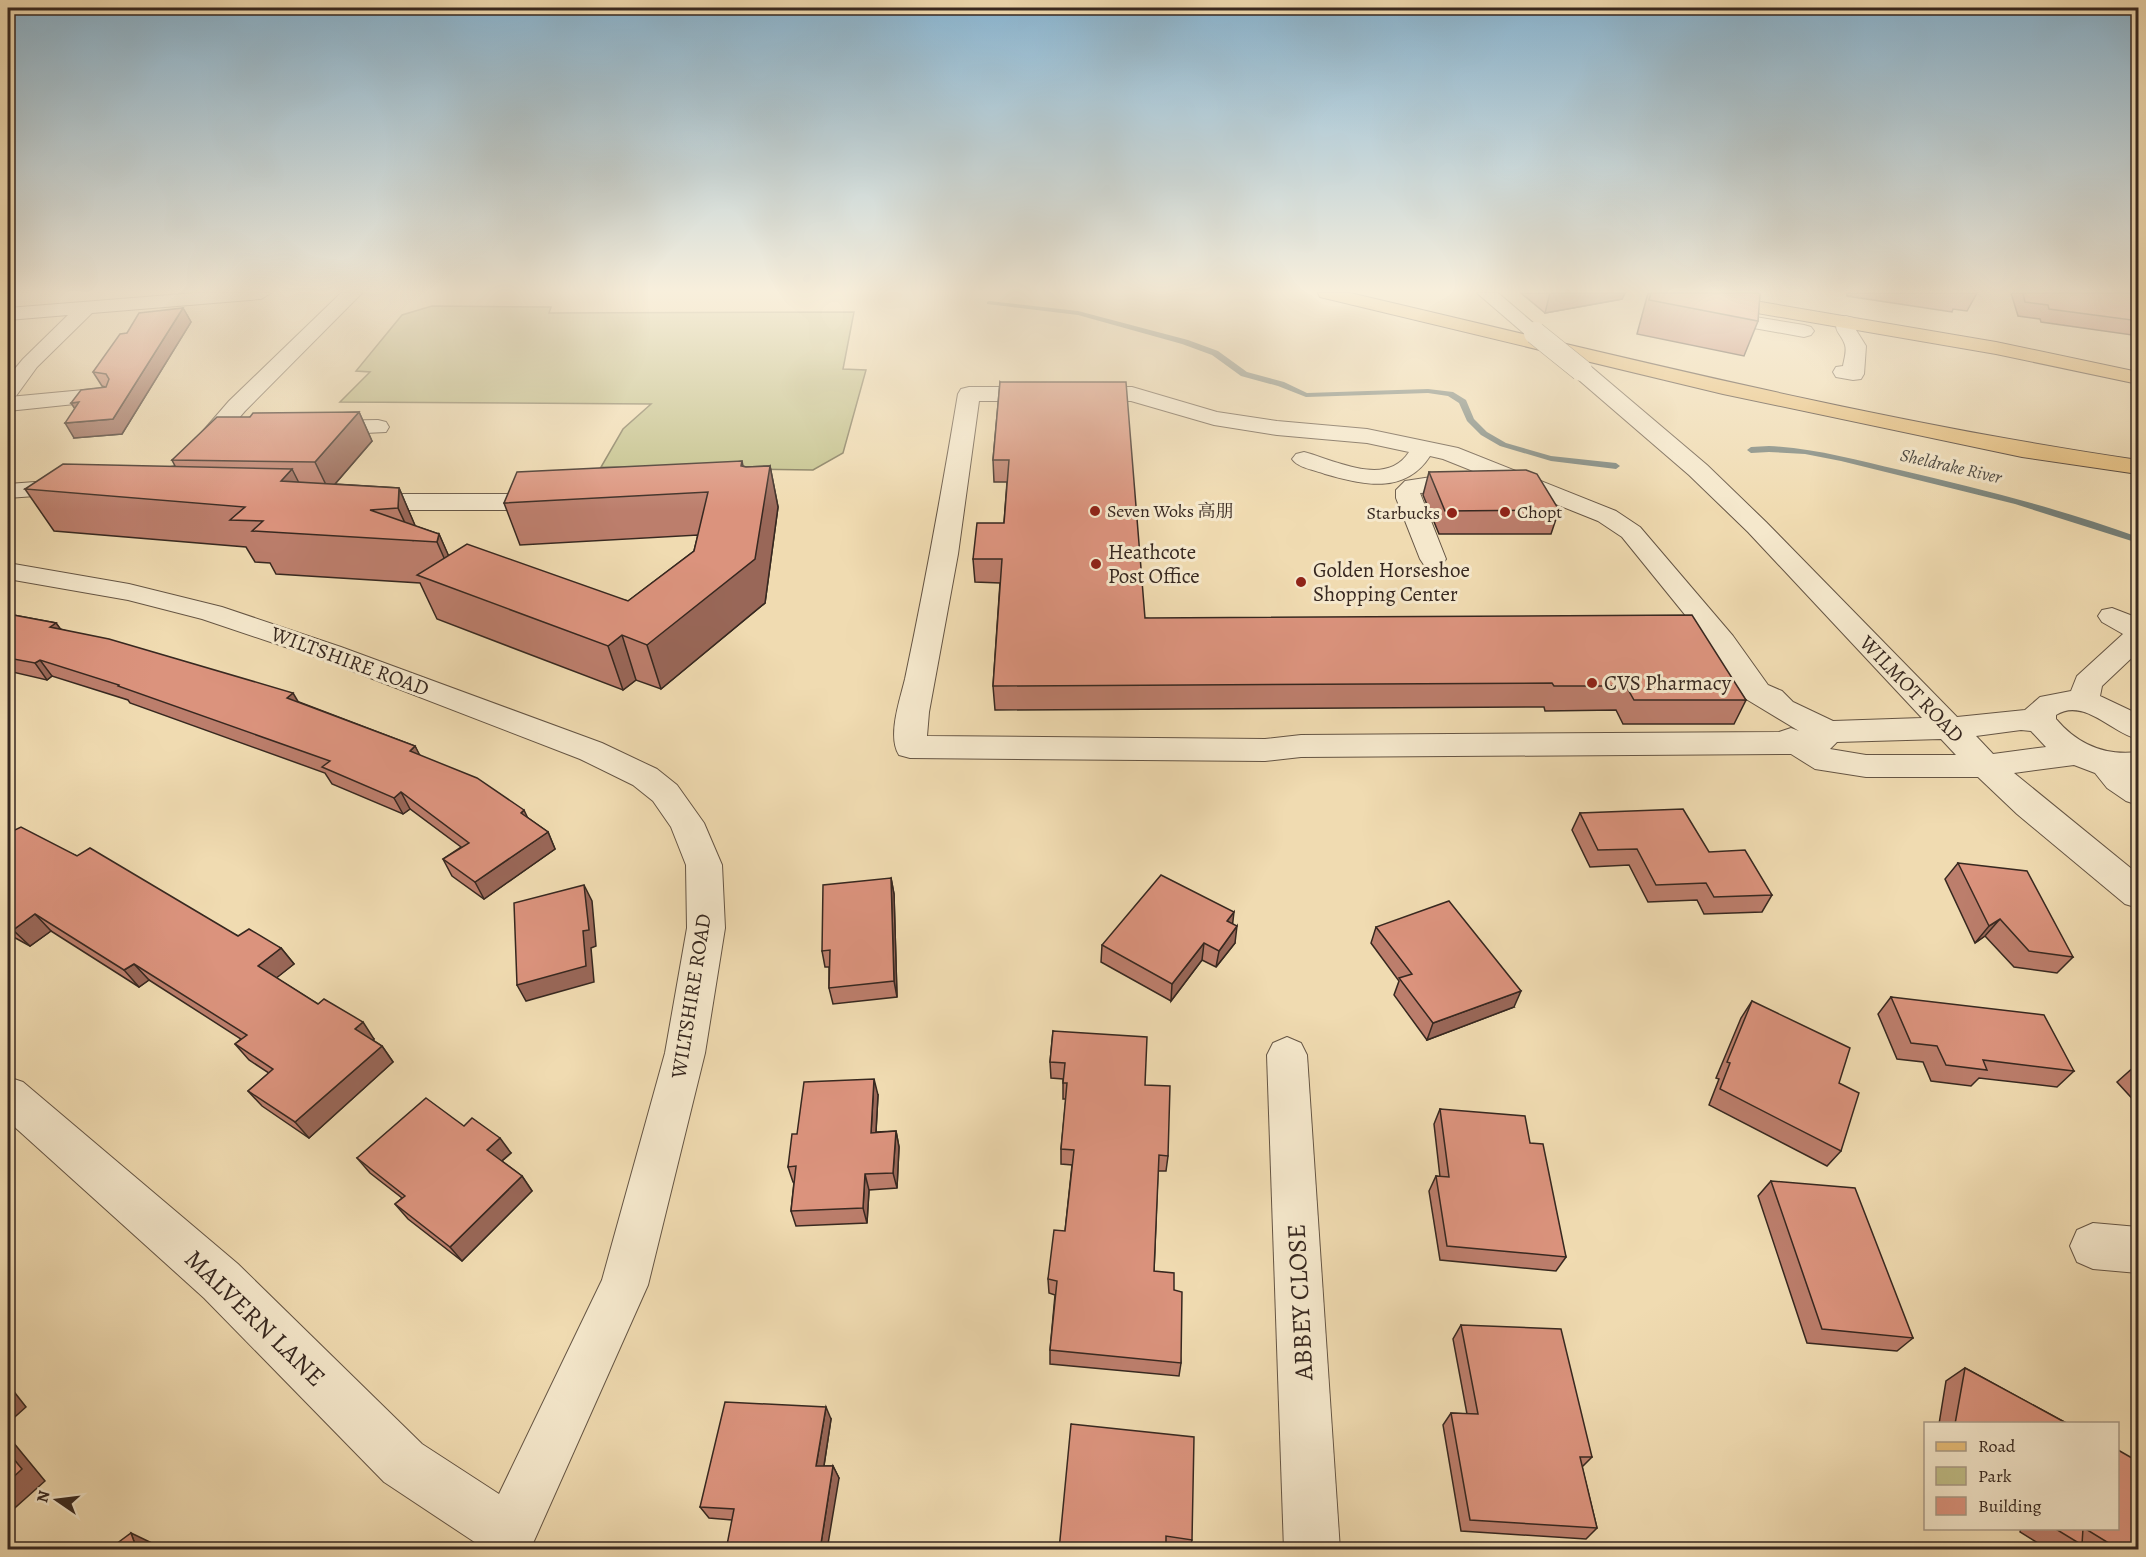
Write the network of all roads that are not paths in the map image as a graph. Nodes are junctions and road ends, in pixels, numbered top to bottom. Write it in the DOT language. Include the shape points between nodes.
graph roads {
  1 [pos="28,366"];
  2 [pos="278,366"];
  3 [pos="1576,366"];
  4 [pos="1628,366"];
  5 [pos="1854,366"];
  6 [pos="2080,366"];
  7 [pos="2120,366"];
  8 [pos="2139,369"];
  9 [pos="1844,372"];
  10 [pos="2139,378"];
  11 [pos="8,392"];
  12 [pos="105,395"];
  13 [pos="8,404"];
  14 [pos="224,423"];
  15 [pos="248,424"];
  16 [pos="378,427"];
  17 [pos="304,428"];
  18 [pos="1953,434"];
  19 [pos="1424,446"];
  20 [pos="2139,447"];
  21 [pos="190,459"];
  22 [pos="1304,459"];
  23 [pos="2139,467"];
  24 [pos="1526,484"];
  25 [pos="8,491"];
  26 [pos="98,497"];
  27 [pos="333,501"];
  28 [pos="569,502"];
  29 [pos="1433,559"];
  30 [pos="8,571"];
  31 [pos="2112,616"];
  32 [pos="2139,634"];
  33 [pos="1756,692"];
  34 [pos="2084,703"];
  35 [pos="2040,722"];
  36 [pos="1950,728"];
  37 [pos="2139,729"];
  38 [pos="1829,732"];
  39 [pos="1797,743"];
  40 [pos="2092,759"];
  41 [pos="2139,763"];
  42 [pos="1986,766"];
  43 [pos="2139,793"];
  44 [pos="2139,894"];
  45 [pos="1287,1055"];
  46 [pos="8,1095"];
  47 [pos="2093,1246"];
  48 [pos="2139,1250"];
  49 [pos="505,1541"];
  50 [pos="1312,1550"];
  1 -- 11 [label="street"];
  2 -- 14 [label="street"];
  3 -- 36 [label="street, WILMOT ROAD, bridge" via="1698,470"];
  4 -- 18 [label="main road"];
  5 -- 9 [label="street" via="1853,374"];
  6 -- 10 [label="main road"];
  7 -- 8 [label="main road"];
  12 -- 13 [label="street"];
  14 -- 15 [label="street"];
  14 -- 21 [label="street"];
  16 -- 17 [label="street"];
  18 -- 20 [label="main road"];
  18 -- 23 [label="main road" via="2022,450"];
  19 -- 22 [label="street" via="1408,469 1387,475 1351,474"];
  19 -- 24 [label="street"];
  19 -- 39 [label="street" via="1367,435 1214,418 1132,394 969,394 910,747 1265,750 1301,746"];
  24 -- 29 [label="street" via="1413,486 1408,490"];
  24 -- 33 [label="street" via="1607,516 1631,532 1723,642"];
  25 -- 26 [label="street" via="35,489"];
  27 -- 28 [label="street"];
  30 -- 49 [label="street, WILTSHIRE ROAD" via="129,592 212,613 331,653 591,751 652,783 665,793 687,823 704,865 706,928 685,1053 624,1285"];
  31 -- 32 [label="street" via="2131,625"];
  32 -- 34 [label="street" via="2088,683"];
  33 -- 38 [label="street"];
  33 -- 39 [label="street" via="1750,698 1760,713"];
  34 -- 35 [label="street" via="2049,704 2040,711"];
  34 -- 37 [label="street" via="2107,710"];
  35 -- 36 [label="street" via="2021,720"];
  35 -- 40 [label="street" via="2053,738"];
  36 -- 38 [label="street"];
  36 -- 42 [label="street, WILMOT ROAD"];
  38 -- 39 [label="street" via="1819,741"];
  39 -- 42 [label="street" via="1827,760 1866,766"];
  40 -- 41 [label="street" via="2131,766"];
  40 -- 42 [label="street"];
  40 -- 43 [label="street"];
  42 -- 44 [label="street, WILMOT ROAD" via="2029,806"];
  45 -- 50 [label="street, ABBEY CLOSE"];
  46 -- 49 [label="street, MALVERN LANE" via="221,1281 403,1463"];
  47 -- 48 [label="street"];
}
